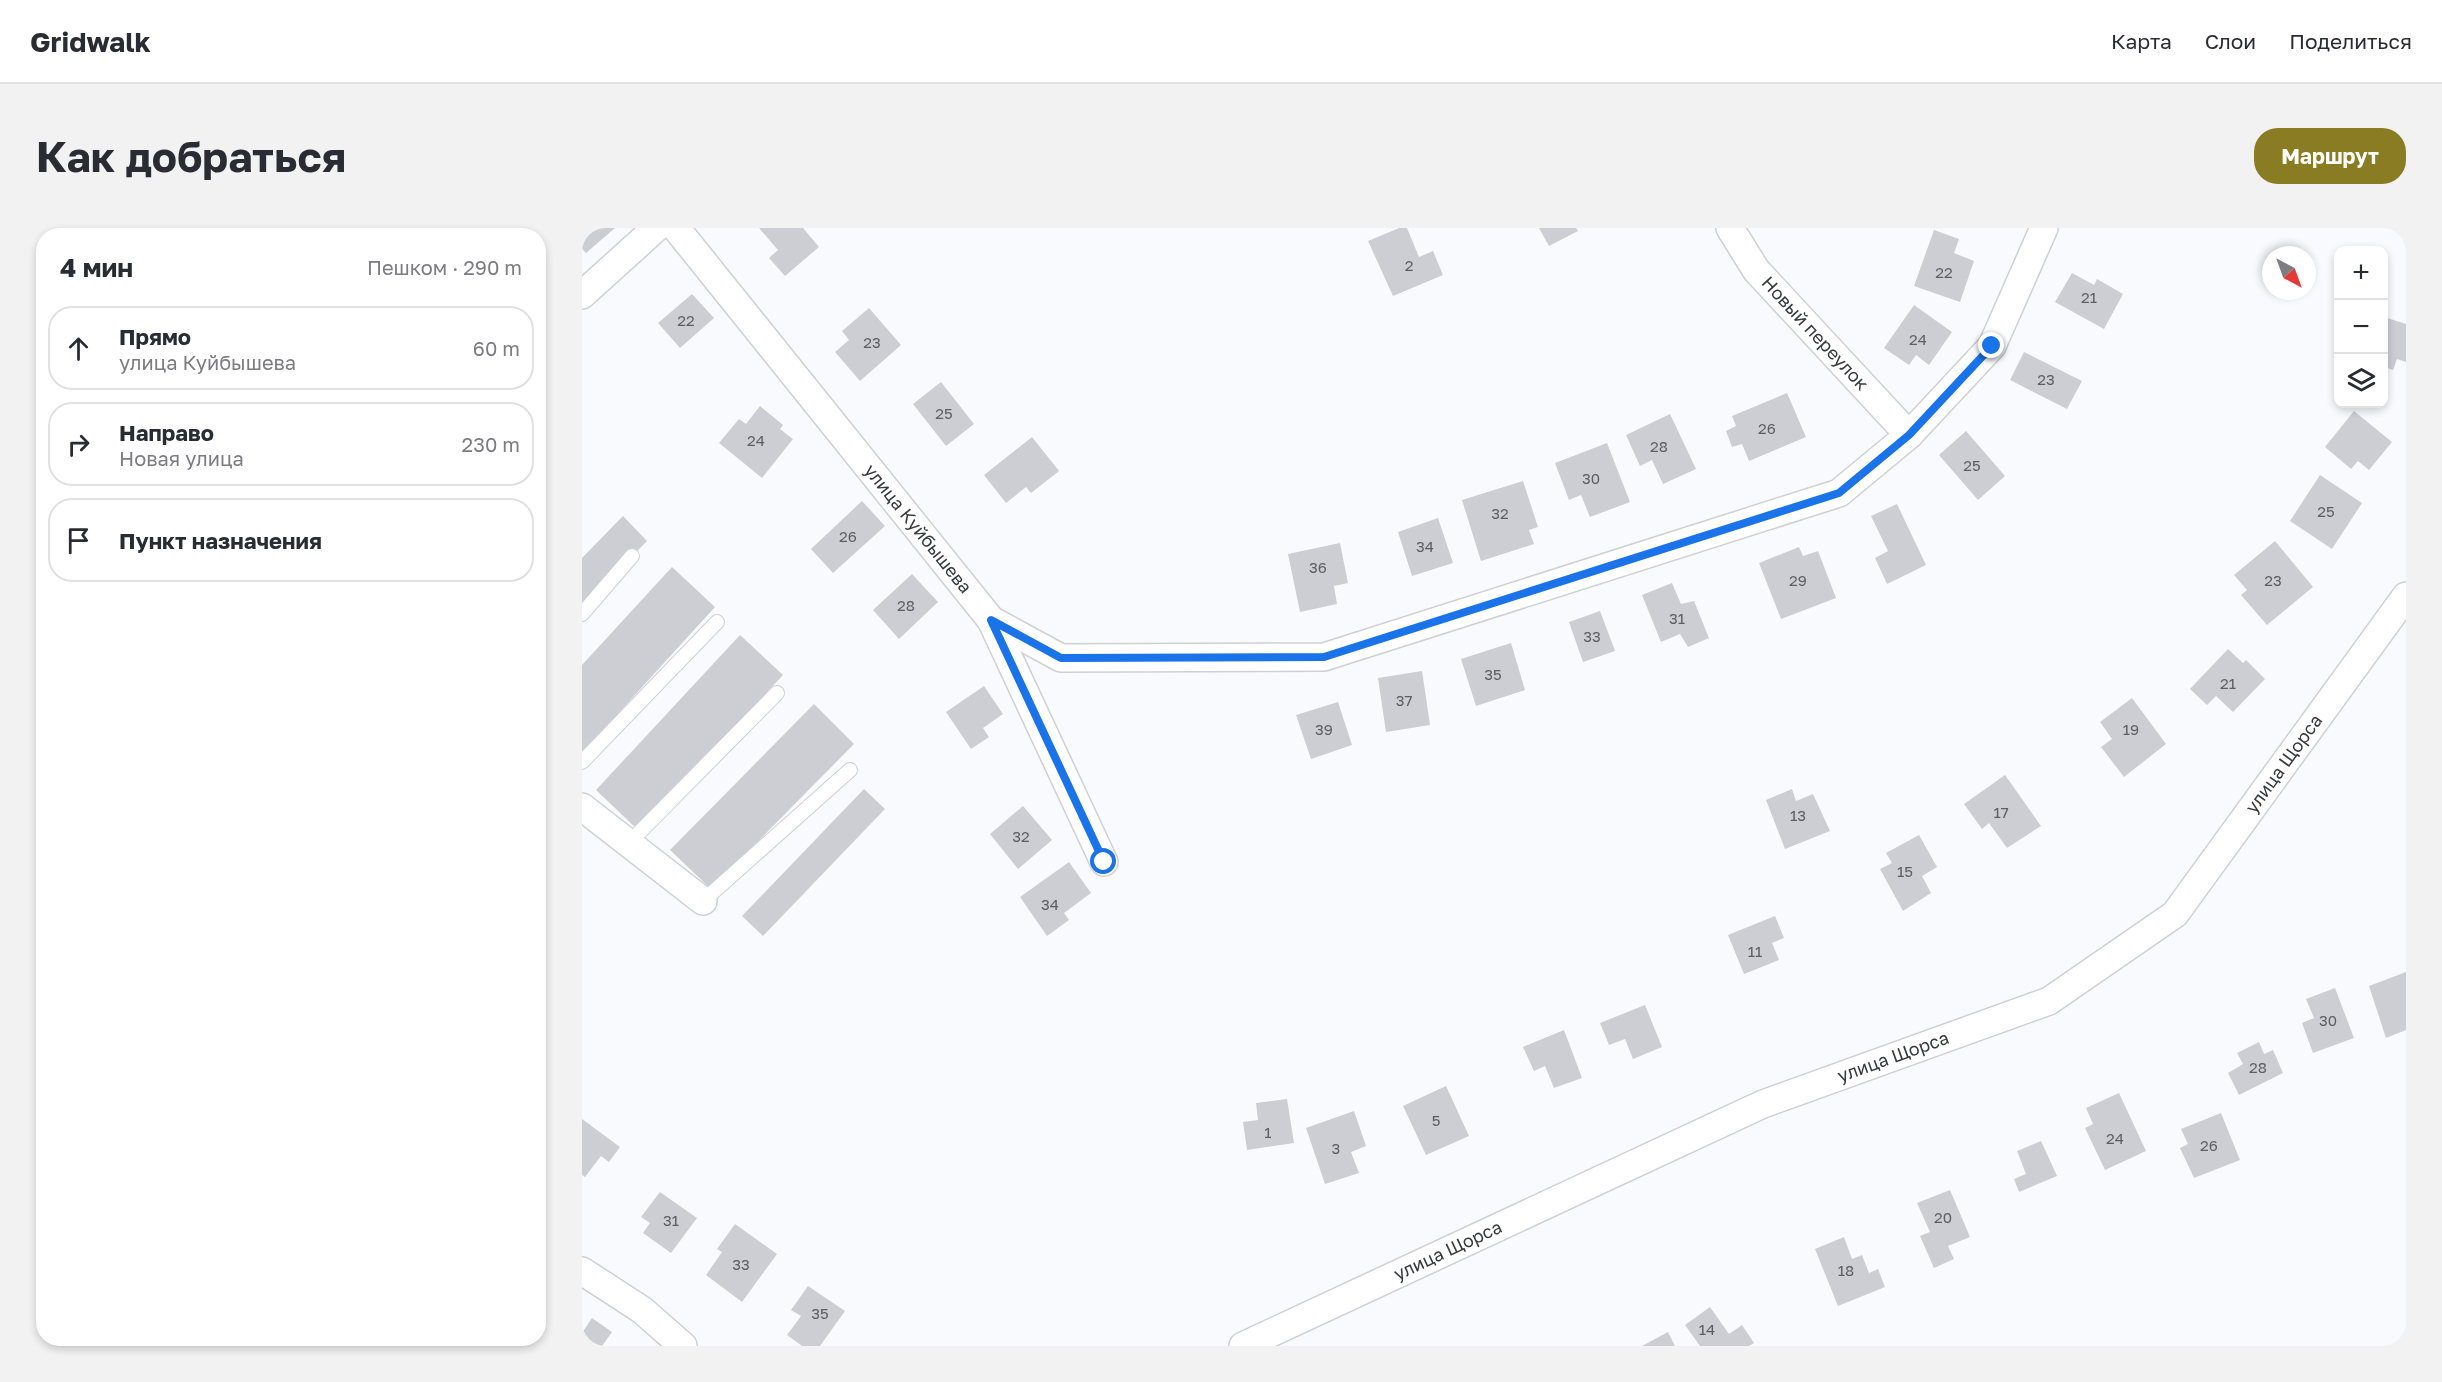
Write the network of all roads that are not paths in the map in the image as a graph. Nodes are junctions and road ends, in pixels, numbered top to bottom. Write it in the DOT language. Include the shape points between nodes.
graph roads {
  1 [pos="656,228"];
  2 [pos="676,228"];
  3 [pos="1730,228"];
  4 [pos="2044,228"];
  5 [pos="582,295"];
  6 [pos="1909,435"];
  7 [pos="632,556"];
  8 [pos="2406,596"];
  9 [pos="582,614"];
  10 [pos="991,620"];
  11 [pos="717,622"];
  12 [pos="777,693"];
  13 [pos="582,762"];
  14 [pos="850,770"];
  15 [pos="582,807"];
  16 [pos="629,843"];
  17 [pos="1104,862"];
  18 [pos="703,901"];
  19 [pos="582,1271"];
  20 [pos="683,1346"];
  21 [pos="1243,1346"];
  1 -- 5 [label="street"];
  2 -- 10 [label="street, улица Куйбышева"];
  3 -- 6 [label="street, Новый переулок" via="1756,270"];
  4 -- 6 [label="street" via="1992,346"];
  6 -- 10 [label="street" via="1839,493 1324,657 1061,658"];
  7 -- 9 [label="lane"];
  8 -- 21 [label="street, улица Щорса" via="2175,914 2049,1001 1763,1104"];
  10 -- 17 [label="street, улица Куйбышева"];
  11 -- 13 [label="lane"];
  12 -- 16 [label="lane"];
  14 -- 18 [label="lane"];
  15 -- 16 [label="street"];
  16 -- 18 [label="street"];
  19 -- 20 [label="street" via="642,1310"];
}
